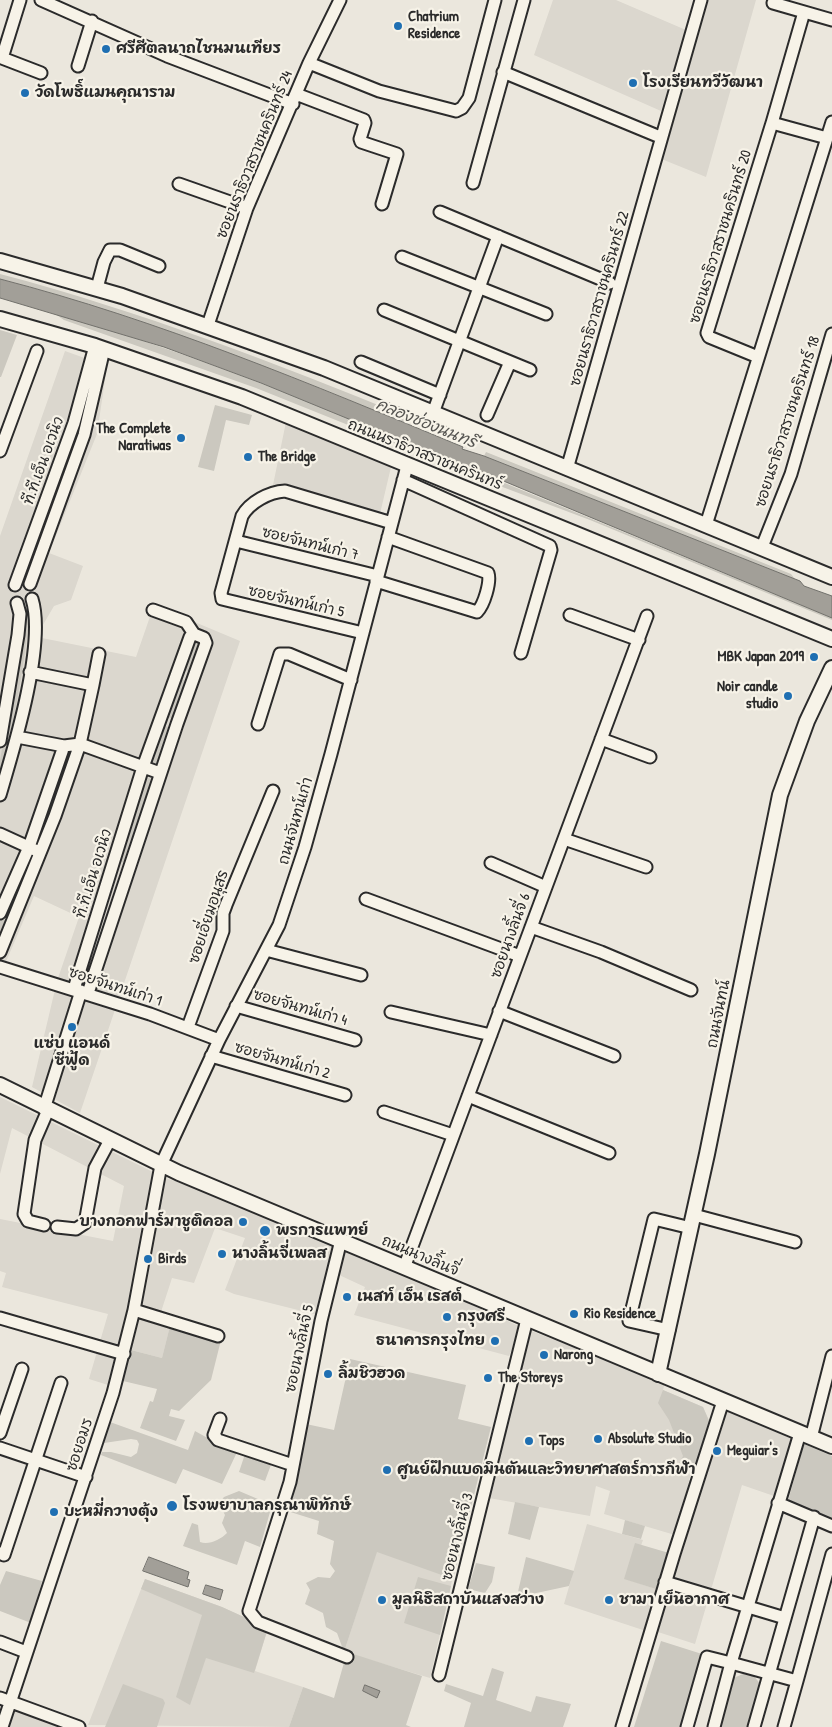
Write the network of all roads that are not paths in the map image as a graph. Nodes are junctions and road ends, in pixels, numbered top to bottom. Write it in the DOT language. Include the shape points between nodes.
graph roads {
  1 [pos="20,0"];
  2 [pos="41,0"];
  3 [pos="340,0"];
  4 [pos="495,0"];
  5 [pos="524,0"];
  6 [pos="697,1"];
  7 [pos="773,4"];
  8 [pos="804,12"];
  9 [pos="832,20"];
  10 [pos="92,21"];
  11 [pos="309,63"];
  12 [pos="78,66"];
  13 [pos="502,72"];
  14 [pos="41,73"];
  15 [pos="295,99"];
  16 [pos="832,122"];
  17 [pos="772,123"];
  18 [pos="660,137"];
  19 [pos="827,138"];
  20 [pos="473,183"];
  21 [pos="179,184"];
  22 [pos="382,204"];
  23 [pos="247,208"];
  24 [pos="440,212"];
  25 [pos="498,236"];
  26 [pos="402,257"];
  27 [pos="0,261"];
  28 [pos="159,266"];
  29 [pos="610,283"];
  30 [pos="478,287"];
  31 [pos="97,288"];
  32 [pos="384,310"];
  33 [pos="546,314"];
  34 [pos="0,319"];
  35 [pos="208,325"];
  36 [pos="832,334"];
  37 [pos="459,341"];
  38 [pos="99,348"];
  39 [pos="37,351"];
  40 [pos="758,357"];
  41 [pos="361,362"];
  42 [pos="510,362"];
  43 [pos="530,370"];
  44 [pos="440,395"];
  45 [pos="433,413"];
  46 [pos="487,415"];
  47 [pos="0,451"];
  48 [pos="407,466"];
  49 [pos="567,469"];
  50 [pos="403,480"];
  51 [pos="392,523"];
  52 [pos="706,525"];
  53 [pos="558,527"];
  54 [pos="388,538"];
  55 [pos="236,541"];
  56 [pos="550,546"];
  57 [pos="762,547"];
  58 [pos="832,578"];
  59 [pos="377,579"];
  60 [pos="30,584"];
  61 [pos="15,585"];
  62 [pos="32,599"];
  63 [pos="17,603"];
  64 [pos="153,610"];
  65 [pos="570,615"];
  66 [pos="647,616"];
  67 [pos="363,633"];
  68 [pos="194,634"];
  69 [pos="832,639"];
  70 [pos="639,640"];
  71 [pos="521,653"];
  72 [pos="99,654"];
  73 [pos="832,668"];
  74 [pos="30,672"];
  75 [pos="177,674"];
  76 [pos="193,678"];
  77 [pos="351,680"];
  78 [pos="93,685"];
  79 [pos="161,719"];
  80 [pos="177,724"];
  81 [pos="258,724"];
  82 [pos="17,737"];
  83 [pos="602,739"];
  84 [pos="0,741"];
  85 [pos="80,744"];
  86 [pos="64,746"];
  87 [pos="650,757"];
  88 [pos="143,767"];
  89 [pos="160,773"];
  90 [pos="274,791"];
  91 [pos="0,796"];
  92 [pos="0,834"];
  93 [pos="564,839"];
  94 [pos="29,847"];
  95 [pos="40,852"];
  96 [pos="491,863"];
  97 [pos="112,868"];
  98 [pos="646,868"];
  99 [pos="128,872"];
  100 [pos="546,887"];
  101 [pos="366,899"];
  102 [pos="0,913"];
  103 [pos="531,927"];
  104 [pos="266,950"];
  105 [pos="0,952"];
  106 [pos="520,956"];
  107 [pos="0,967"];
  108 [pos="361,975"];
  109 [pos="691,990"];
  110 [pos="81,991"];
  111 [pos="236,1006"];
  112 [pos="499,1011"];
  113 [pos="391,1012"];
  114 [pos="188,1027"];
  115 [pos="491,1035"];
  116 [pos="219,1040"];
  117 [pos="355,1040"];
  118 [pos="211,1056"];
  119 [pos="614,1056"];
  120 [pos="0,1086"];
  121 [pos="345,1095"];
  122 [pos="468,1096"];
  123 [pos="46,1109"];
  124 [pos="384,1112"];
  125 [pos="453,1135"];
  126 [pos="110,1140"];
  127 [pos="609,1153"];
  128 [pos="161,1165"];
  129 [pos="692,1222"];
  130 [pos="44,1225"];
  131 [pos="57,1227"];
  132 [pos="341,1240"];
  133 [pos="795,1242"];
  134 [pos="404,1268"];
  135 [pos="134,1310"];
  136 [pos="0,1318"];
  137 [pos="527,1319"];
  138 [pos="669,1330"];
  139 [pos="218,1336"];
  140 [pos="124,1354"];
  141 [pos="832,1356"];
  142 [pos="22,1369"];
  143 [pos="658,1374"];
  144 [pos="61,1383"];
  145 [pos="723,1401"];
  146 [pos="220,1419"];
  147 [pos="0,1433"];
  148 [pos="806,1435"];
  149 [pos="832,1446"];
  150 [pos="0,1448"];
  151 [pos="35,1460"];
  152 [pos="293,1465"];
  153 [pos="86,1477"];
  154 [pos="778,1503"];
  155 [pos="814,1518"];
  156 [pos="832,1526"];
  157 [pos="0,1553"];
  158 [pos="832,1554"];
  159 [pos="665,1582"];
  160 [pos="748,1607"];
  161 [pos="785,1618"];
  162 [pos="0,1642"];
  163 [pos="26,1652"];
  164 [pos="347,1658"];
  165 [pos="731,1663"];
  166 [pos="769,1674"];
  167 [pos="439,1676"];
  168 [pos="797,1681"];
  169 [pos="5,1700"];
  170 [pos="2,1727"];
  171 [pos="79,1727"];
  172 [pos="622,1727"];
  173 [pos="687,1727"];
  174 [pos="714,1727"];
  175 [pos="754,1727"];
  176 [pos="784,1727"];
  1 -- 14 [label="street" via="2,58"];
  2 -- 10 [label="street"];
  3 -- 11 [label="street, ซอยนราธิวาสราชนครินทร์ 24"];
  4 -- 11 [label="street" via="470,98 461,110 379,91"];
  5 -- 13 [label="street"];
  6 -- 18 [label="street, ซอยนราธิวาสราชนครินทร์ 22"];
  7 -- 8 [label="street"];
  8 -- 9 [label="street"];
  8 -- 17 [label="street, ซอยนราธิวาสราชนครินทร์ 20"];
  10 -- 12 [label="street"];
  10 -- 15 [label="street" via="167,56"];
  11 -- 15 [label="street, ซอยนราธิวาสราชนครินทร์ 24"];
  13 -- 18 [label="street"];
  13 -- 20 [label="street"];
  15 -- 22 [label="street" via="364,120 361,142 397,154"];
  15 -- 23 [label="street, ซอยนราธิวาสราชนครินทร์ 24"];
  16 -- 19 [label="street"];
  17 -- 19 [label="street"];
  17 -- 40 [label="street, ซอยนราธิวาสราชนครินทร์ 20" via="706,333"];
  18 -- 49 [label="street, ซอยนราธิวาสราชนครินทร์ 22" via="636,232"];
  19 -- 40 [label="street"];
  21 -- 23 [label="street"];
  23 -- 35 [label="street, ซอยนราธิวาสราชนครินทร์ 24"];
  24 -- 25 [label="street"];
  25 -- 29 [label="street"];
  25 -- 30 [label="street"];
  26 -- 30 [label="street"];
  27 -- 31 [label="main road"];
  28 -- 31 [label="street" via="120,250 110,250"];
  30 -- 33 [label="street"];
  30 -- 37 [label="street"];
  31 -- 35 [label="main road"];
  32 -- 37 [label="street"];
  34 -- 38 [label="main road, ถนนนราธิวาสราชนครินทร์"];
  35 -- 45 [label="main road"];
  36 -- 57 [label="street, ซอยนราธิวาสราชนครินทร์ 18" via="791,474"];
  37 -- 42 [label="street"];
  37 -- 44 [label="street"];
  38 -- 48 [label="main road, ถนนนราธิวาสราชนครินทร์" via="235,394"];
  38 -- 60 [label="street, ที.ที.เอ็น อเวนิว" via="84,435"];
  38 -- 61 [label="street, ที.ที.เอ็น อเวนิว"];
  39 -- 47 [label="street"];
  40 -- 52 [label="street"];
  41 -- 44 [label="street"];
  42 -- 43 [label="street"];
  42 -- 46 [label="street"];
  44 -- 45 [label="street"];
  45 -- 49 [label="main road"];
  48 -- 50 [label="street, ถนนจันทน์เก่า"];
  48 -- 53 [label="main road, ถนนนราธิวาสราชนครินทร์"];
  49 -- 52 [label="main road"];
  50 -- 51 [label="street, ถนนจันทน์เก่า"];
  50 -- 56 [label="street"];
  51 -- 54 [label="street, ถนนจันทน์เก่า"];
  51 -- 55 [label="street" via="276,491 246,508"];
  52 -- 57 [label="main road"];
  53 -- 56 [label="street"];
  53 -- 69 [label="main road, ถนนนราธิวาสราชนครินทร์"];
  54 -- 59 [label="street, ถนนจันทน์เก่า"];
  54 -- 59 [label="street, ซอยจันทน์เก่า 7" via="488,573 489,578 477,612"];
  55 -- 59 [label="street, ซอยจันทน์เก่า 7"];
  55 -- 67 [label="street, ซอยจันทน์เก่า 5" via="222,599"];
  56 -- 71 [label="street" via="552,550"];
  57 -- 58 [label="main road"];
  59 -- 67 [label="street, ถนนจันทน์เก่า"];
  60 -- 61 [label="street" via="23,581"];
  60 -- 62 [label="street, ที.ที.เอ็น อเวนิว" via="34,591"];
  61 -- 63 [label="street, ที.ที.เอ็น อเวนิว" via="11,594"];
  62 -- 63 [label="street" via="24,604"];
  62 -- 74 [label="street, ที.ที.เอ็น อเวนิว" via="36,611 36,638"];
  63 -- 84 [label="street, ที.ที.เอ็น อเวนิว" via="20,614 18,635"];
  64 -- 68 [label="street, ที.ที.เอ็น อเวนิว" via="186,622"];
  65 -- 70 [label="street"];
  66 -- 70 [label="street, ซอยนางลิ้นจี่ 6"];
  67 -- 77 [label="street, ถนนจันทน์เก่า"];
  68 -- 75 [label="street, ที.ที.เอ็น อเวนิว" via="190,637"];
  68 -- 76 [label="street, ที.ที.เอ็น อเวนิว" via="204,638 206,643"];
  70 -- 83 [label="street, ซอยนางลิ้นจี่ 6"];
  72 -- 78 [label="street"];
  73 -- 129 [label="main road, ถนนจันทน์" via="807,721 780,795"];
  74 -- 78 [label="street"];
  74 -- 82 [label="street, ที.ที.เอ็น อเวนิว"];
  75 -- 76 [label="street"];
  75 -- 79 [label="street, ที.ที.เอ็น อเวนิว"];
  76 -- 80 [label="street, ที.ที.เอ็น อเวนิว"];
  77 -- 81 [label="street" via="289,654 280,654"];
  77 -- 104 [label="street, ถนนจันทน์เก่า" via="305,847 279,925"];
  78 -- 85 [label="street"];
  79 -- 80 [label="street"];
  79 -- 88 [label="street, ที.ที.เอ็น อเวนิว"];
  80 -- 89 [label="street, ที.ที.เอ็น อเวนิว"];
  82 -- 86 [label="street"];
  82 -- 91 [label="street, ที.ที.เอ็น อเวนิว"];
  83 -- 87 [label="street"];
  83 -- 93 [label="street, ซอยนางลิ้นจี่ 6"];
  85 -- 86 [label="street"];
  85 -- 88 [label="street"];
  85 -- 95 [label="street"];
  86 -- 94 [label="street"];
  88 -- 89 [label="street"];
  88 -- 97 [label="street, ที.ที.เอ็น อเวนิว"];
  89 -- 99 [label="street, ที.ที.เอ็น อเวนิว"];
  90 -- 114 [label="street, ซอยเอี่ยมอนุสร" via="226,905 223,931"];
  92 -- 94 [label="street"];
  93 -- 98 [label="street"];
  93 -- 100 [label="street, ซอยนางลิ้นจี่ 6"];
  94 -- 95 [label="street"];
  94 -- 102 [label="street"];
  95 -- 105 [label="street"];
  96 -- 100 [label="street"];
  97 -- 99 [label="street"];
  97 -- 110 [label="street, ที.ที.เอ็น อเวนิว"];
  99 -- 110 [label="street, ที.ที.เอ็น อเวนิว"];
  100 -- 103 [label="street, ซอยนางลิ้นจี่ 6"];
  101 -- 106 [label="street"];
  103 -- 106 [label="street, ซอยนางลิ้นจี่ 6"];
  103 -- 109 [label="street"];
  104 -- 108 [label="street"];
  104 -- 111 [label="street, ถนนจันทน์เก่า"];
  106 -- 112 [label="street, ซอยนางลิ้นจี่ 6"];
  107 -- 110 [label="street, ซอยจันทน์เก่า 1"];
  110 -- 114 [label="street, ซอยจันทน์เก่า 1"];
  110 -- 123 [label="street, ที.ที.เอ็น อเวนิว"];
  111 -- 116 [label="street, ถนนจันทน์เก่า"];
  111 -- 117 [label="street, ซอยจันทน์เก่า 4"];
  112 -- 115 [label="street, ซอยนางลิ้นจี่ 6"];
  112 -- 119 [label="street"];
  113 -- 115 [label="street"];
  114 -- 116 [label="street, ซอยจันทน์เก่า 1"];
  115 -- 122 [label="street, ซอยนางลิ้นจี่ 6"];
  116 -- 118 [label="street, ถนนจันทน์เก่า"];
  118 -- 121 [label="street, ซอยจันทน์เก่า 2"];
  118 -- 128 [label="street, ถนนจันทน์เก่า"];
  120 -- 123 [label="main road, ถนนนางลิ้นจี่"];
  122 -- 125 [label="street, ซอยนางลิ้นจี่ 6"];
  122 -- 127 [label="street"];
  123 -- 126 [label="main road, ถนนนางลิ้นจี่"];
  123 -- 130 [label="street, ที.ที.เอ็น อเวนิว" via="35,1140 24,1214 28,1221"];
  124 -- 125 [label="street"];
  125 -- 134 [label="street, ซอยนางลิ้นจี่ 6"];
  126 -- 128 [label="main road, ถนนนางลิ้นจี่"];
  126 -- 131 [label="street" via="95,1168 84,1223 76,1229"];
  128 -- 132 [label="main road, ถนนนางลิ้นจี่"];
  128 -- 135 [label="street, ซอยอมร"];
  129 -- 133 [label="street"];
  129 -- 138 [label="main road, ถนนจันทน์"];
  129 -- 138 [label="street" via="654,1219 629,1321"];
  132 -- 134 [label="main road, ถนนนางลิ้นจี่"];
  132 -- 152 [label="street, ซอยนางลิ้นจี่ 5" via="321,1321"];
  134 -- 137 [label="main road, ถนนนางลิ้นจี่"];
  135 -- 139 [label="street"];
  135 -- 140 [label="street, ซอยอมร"];
  136 -- 140 [label="street"];
  137 -- 143 [label="main road, ถนนนางลิ้นจี่"];
  137 -- 167 [label="street, ซอยนางลิ้นจี่ 3"];
  138 -- 143 [label="main road, ถนนจันทน์"];
  140 -- 153 [label="street, ซอยอมร"];
  141 -- 148 [label="street"];
  142 -- 147 [label="street"];
  143 -- 145 [label="main road, ถนนนางลิ้นจี่"];
  144 -- 151 [label="street"];
  145 -- 148 [label="main road, ถนนนางลิ้นจี่"];
  145 -- 159 [label="street"];
  146 -- 152 [label="street" via="214,1435 218,1440"];
  148 -- 149 [label="main road, ถนนนางลิ้นจี่"];
  148 -- 154 [label="street"];
  150 -- 151 [label="street"];
  151 -- 153 [label="street"];
  151 -- 157 [label="street" via="4,1555"];
  152 -- 164 [label="street, ซอยนางลิ้นจี่ 5" via="249,1611 258,1622"];
  153 -- 163 [label="street, ซอยอมร"];
  154 -- 155 [label="street"];
  154 -- 160 [label="street"];
  155 -- 156 [label="street"];
  155 -- 161 [label="street"];
  158 -- 168 [label="street"];
  159 -- 160 [label="street"];
  159 -- 172 [label="street"];
  160 -- 161 [label="street"];
  160 -- 165 [label="street"];
  161 -- 166 [label="street"];
  162 -- 163 [label="street"];
  163 -- 169 [label="street, ซอยอมร"];
  165 -- 166 [label="street"];
  165 -- 173 [label="street" via="707,1656"];
  165 -- 174 [label="street"];
  166 -- 168 [label="street"];
  166 -- 175 [label="street"];
  168 -- 176 [label="street"];
  169 -- 170 [label="street, ซอยอมร"];
  169 -- 171 [label="street"];
}
